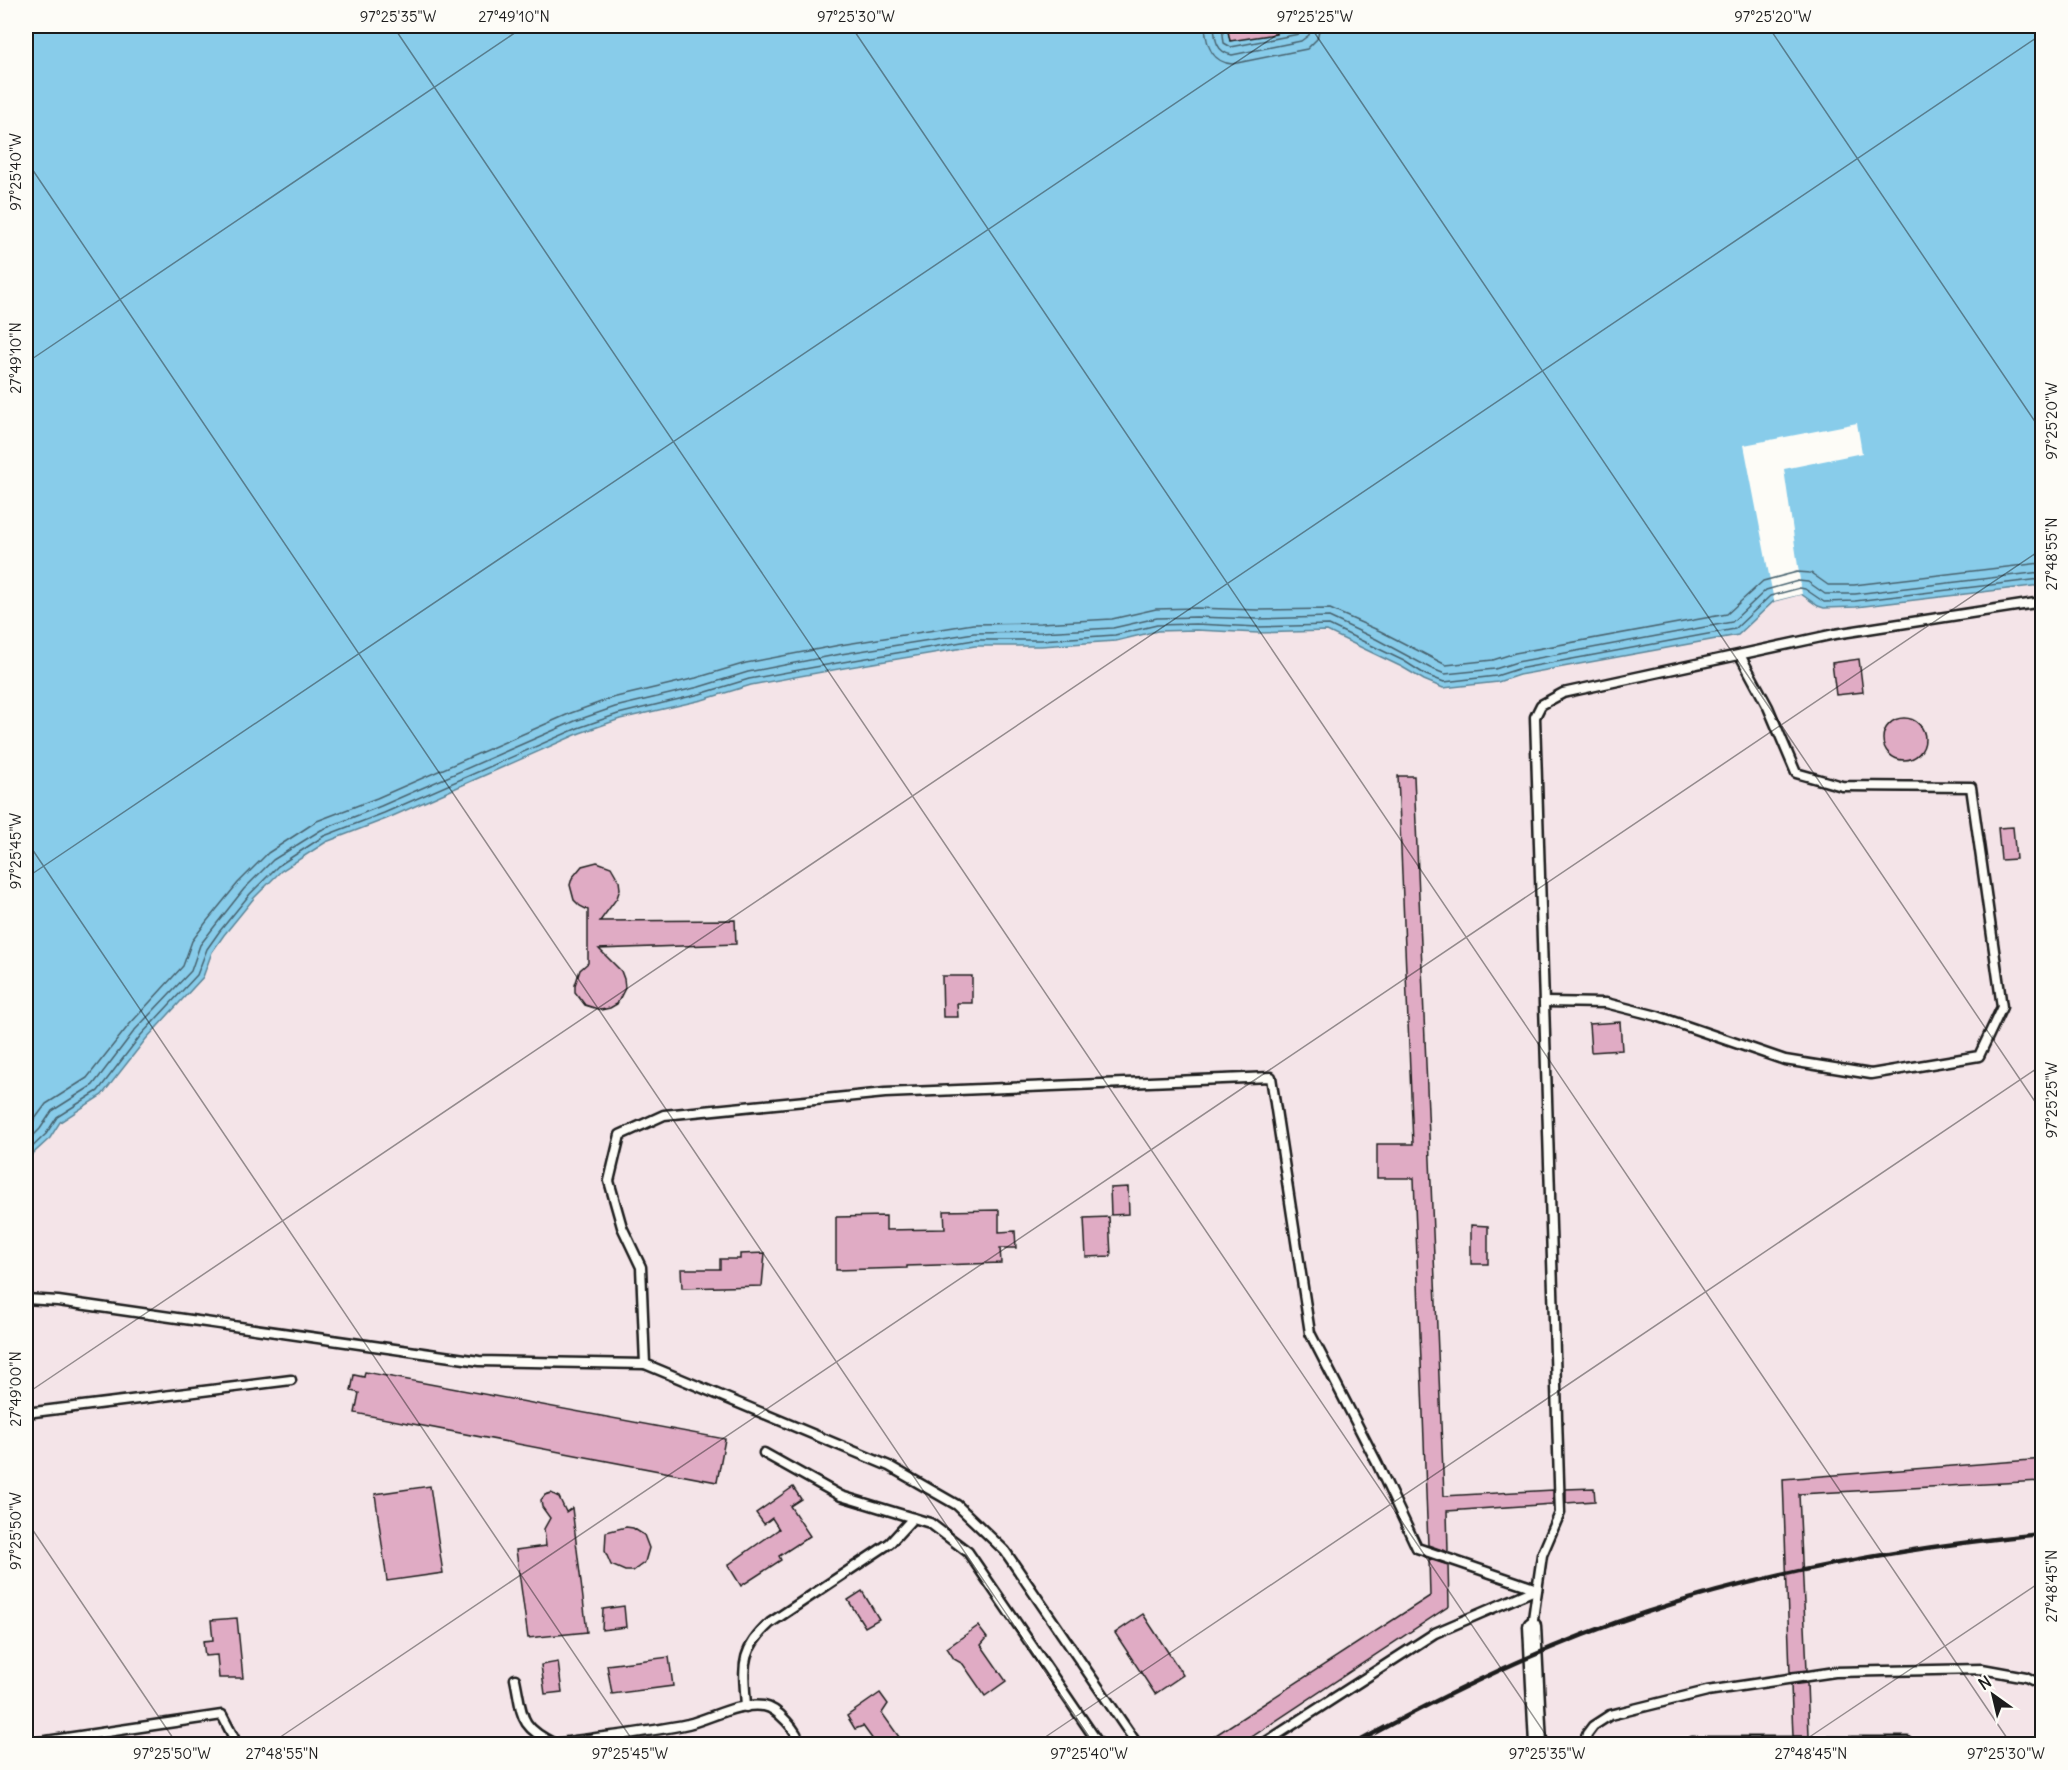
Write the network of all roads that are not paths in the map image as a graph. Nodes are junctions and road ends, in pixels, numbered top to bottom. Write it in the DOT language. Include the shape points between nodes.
graph roads {
  1 [pos="2043,602"];
  2 [pos="1740,655"];
  3 [pos="1545,1002"];
  4 [pos="26,1299"];
  5 [pos="645,1364"];
  6 [pos="291,1380"];
  7 [pos="26,1413"];
  8 [pos="764,1453"];
  9 [pos="913,1518"];
  10 [pos="1537,1589"];
  11 [pos="1532,1626"];
  12 [pos="515,1679"];
  13 [pos="2043,1685"];
  14 [pos="746,1707"];
  15 [pos="1908,1742"];
  16 [pos="26,1744"];
  17 [pos="237,1744"];
  18 [pos="800,1744"];
  19 [pos="1099,1744"];
  20 [pos="1137,1744"];
  21 [pos="1263,1744"];
  22 [pos="1538,1744"];
  23 [pos="1584,1744"];
  24 [pos="1690,1744"];
  1 -- 2 [label="lane" via="1835,634"];
  2 -- 3 [label="lane" via="1563,693 1541,705 1535,717"];
  2 -- 3 [label="lane" via="1768,707 1796,774 1842,786 1971,787 2002,1007 1979,1056 1871,1074 1785,1060 1657,1016 1606,1003"];
  3 -- 10 [label="lane" via="1560,1513 1542,1555"];
  4 -- 5 [label="lane" via="479,1361"];
  5 -- 10 [label="lane" via="641,1267 622,1227 609,1181 620,1135 664,1114 885,1093 1271,1077 1310,1333 1417,1548"];
  5 -- 20 [label="lane" via="889,1466 957,1505 1005,1551"];
  6 -- 7 [label="lane"];
  8 -- 9 [label="lane" via="841,1496"];
  9 -- 14 [label="lane" via="890,1543 754,1637 743,1664"];
  9 -- 19 [label="lane" via="930,1523 968,1552"];
  10 -- 11 [label="lane"];
  10 -- 21 [label="lane" via="1435,1633"];
  11 -- 22 [label="street"];
  12 -- 14 [label="lane" via="525,1724 555,1744 687,1724"];
  13 -- 23 [label="lane" via="2026,1677 1982,1669 1835,1672 1707,1691 1610,1715 1593,1726"];
  14 -- 18 [label="lane" via="765,1706 790,1724"];
  15 -- 24 [label="lane"];
  16 -- 17 [label="lane" via="222,1715"];
}
